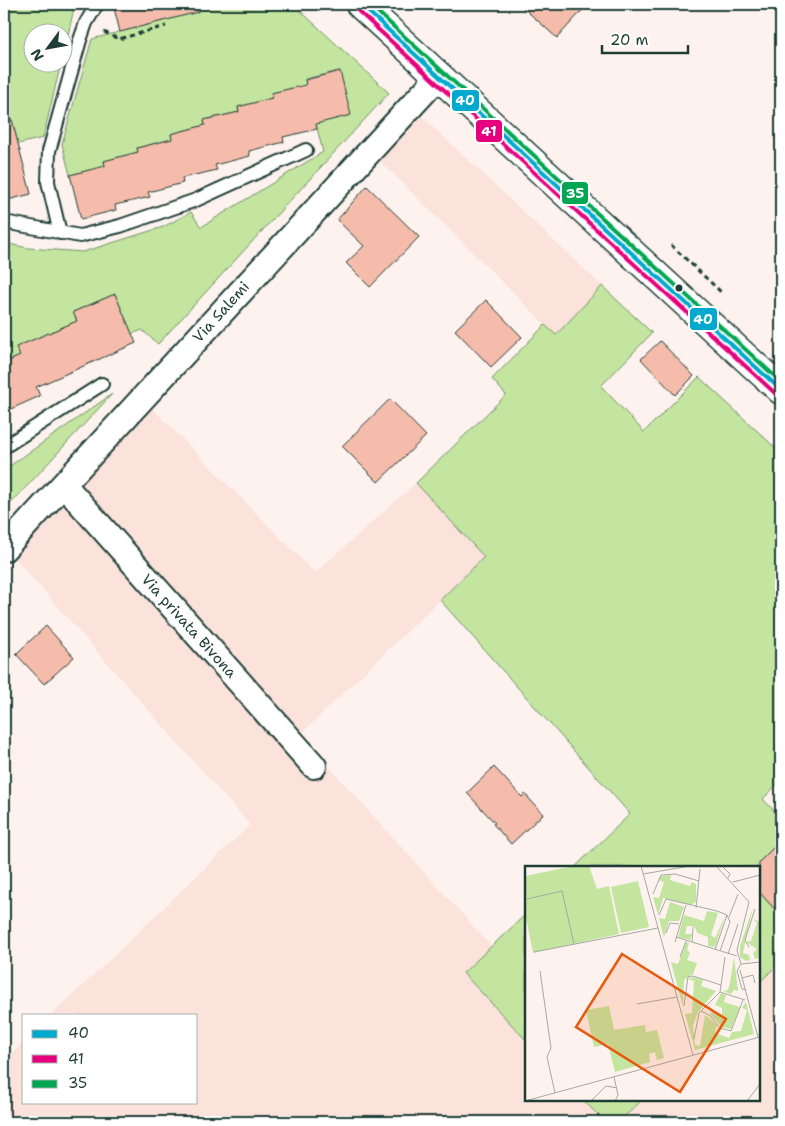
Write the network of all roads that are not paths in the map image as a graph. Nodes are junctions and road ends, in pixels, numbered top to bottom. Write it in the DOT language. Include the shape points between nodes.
graph roads {
  1 [pos="97,4"];
  2 [pos="360,4"];
  3 [pos="439,76"];
  4 [pos="306,150"];
  5 [pos="4,222"];
  6 [pos="60,233"];
  7 [pos="102,384"];
  8 [pos="781,390"];
  9 [pos="4,447"];
  10 [pos="64,485"];
  11 [pos="4,549"];
  12 [pos="314,766"];
  1 -- 6 [label="lane" via="86,23 49,151 48,182"];
  2 -- 3 [label="street"];
  3 -- 8 [label="street"];
  3 -- 10 [label="street, Via Salemi"];
  4 -- 6 [label="lane" via="196,200 120,226 80,236"];
  5 -- 6 [label="lane"];
  7 -- 9 [label="lane"];
  10 -- 11 [label="street, Via Salemi"];
  10 -- 12 [label="street, Via privata Bivona"];
}
